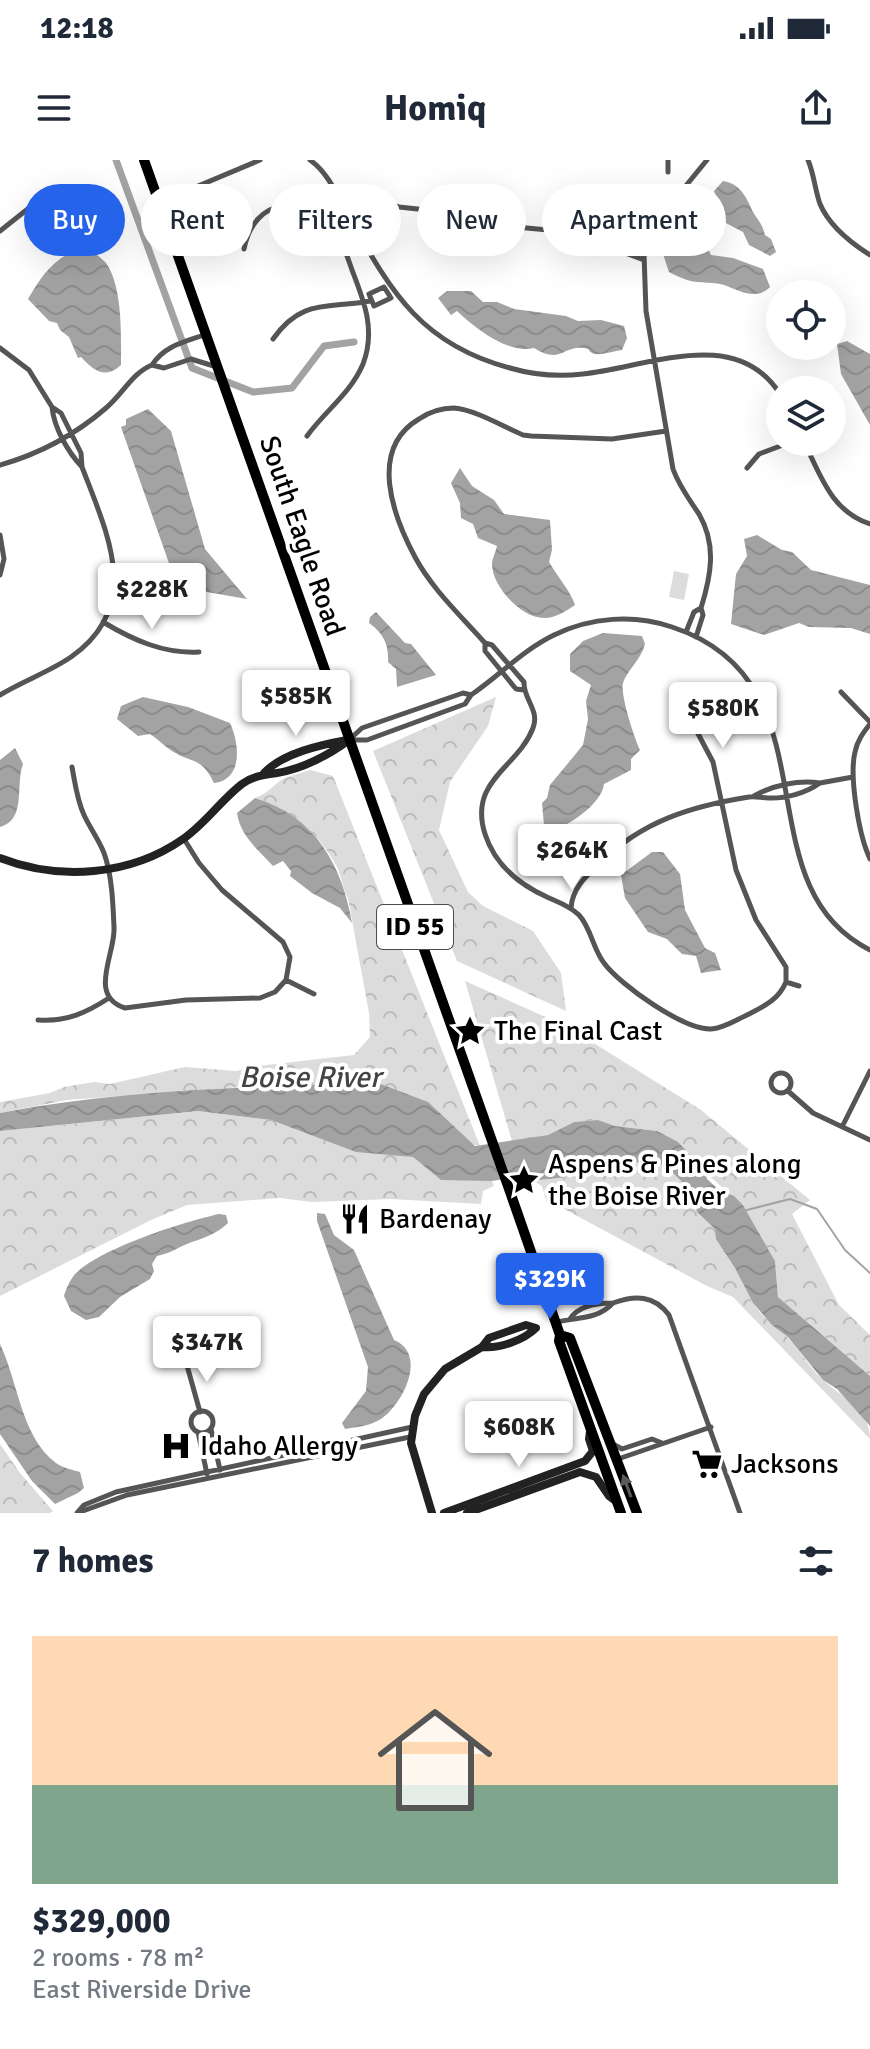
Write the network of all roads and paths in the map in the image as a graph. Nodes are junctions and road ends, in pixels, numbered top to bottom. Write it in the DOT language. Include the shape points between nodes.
graph roads {
  1 [pos="144,160"];
  2 [pos="310,160"];
  3 [pos="668,160"];
  4 [pos="707,160"];
  5 [pos="808,160"];
  6 [pos="257,161"];
  7 [pos="247,162"];
  8 [pos="668,172"];
  9 [pos="152,184"];
  10 [pos="200,184"];
  11 [pos="401,207"];
  12 [pos="24,212"];
  13 [pos="253,223"];
  14 [pos="0,231"];
  15 [pos="870,255"];
  16 [pos="178,256"];
  17 [pos="644,260"];
  18 [pos="390,290"];
  19 [pos="367,301"];
  20 [pos="205,334"];
  21 [pos="273,339"];
  22 [pos="0,348"];
  23 [pos="655,362"];
  24 [pos="152,365"];
  25 [pos="217,367"];
  26 [pos="766,377"];
  27 [pos="52,407"];
  28 [pos="666,431"];
  29 [pos="72,432"];
  30 [pos="307,436"];
  31 [pos="63,437"];
  32 [pos="766,451"];
  33 [pos="811,456"];
  34 [pos="0,465"];
  35 [pos="82,467"];
  36 [pos="747,468"];
  37 [pos="870,524"];
  38 [pos="0,535"];
  39 [pos="0,575"];
  40 [pos="701,608"];
  41 [pos="103,622"];
  42 [pos="686,632"];
  43 [pos="696,637"];
  44 [pos="485,643"];
  45 [pos="199,652"];
  46 [pos="510,666"];
  47 [pos="503,672"];
  48 [pos="524,690"];
  49 [pos="841,692"];
  50 [pos="0,695"];
  51 [pos="471,695"];
  52 [pos="686,711"];
  53 [pos="870,723"];
  54 [pos="349,740"];
  55 [pos="72,767"];
  56 [pos="853,777"];
  57 [pos="820,783"];
  58 [pos="786,785"];
  59 [pos="754,796"];
  60 [pos="788,796"];
  61 [pos="722,802"];
  62 [pos="184,839"];
  63 [pos="870,859"];
  64 [pos="1,860"];
  65 [pos="108,870"];
  66 [pos="571,908"];
  67 [pos="870,950"];
  68 [pos="286,980"];
  69 [pos="786,982"];
  70 [pos="799,986"];
  71 [pos="314,994"];
  72 [pos="109,998"];
  73 [pos="38,1020"];
  74 [pos="870,1071"];
  75 [pos="788,1091"];
  76 [pos="842,1127"];
  77 [pos="870,1140"];
  78 [pos="555,1322"];
  79 [pos="560,1335"];
  80 [pos="186,1362"];
  81 [pos="200,1412"];
  82 [pos="590,1424"];
  83 [pos="711,1427"];
  84 [pos="211,1429"];
  85 [pos="198,1432"];
  86 [pos="411,1432"];
  87 [pos="610,1442"];
  88 [pos="663,1443"];
  89 [pos="617,1459"];
  90 [pos="221,1472"];
  91 [pos="207,1475"];
  92 [pos="619,1507"];
  93 [pos="77,1513"];
  94 [pos="432,1513"];
  95 [pos="444,1513"];
  96 [pos="467,1513"];
  97 [pos="637,1513"];
  98 [pos="740,1513"];
  1 -- 9 [label="highway, South Eagle Road / ID 55"];
  2 -- 18 [label="street" via="328,179"];
  3 -- 8 [label="street"];
  4 -- 17 [label="street" via="657,221"];
  5 -- 15 [label="street" via="826,215"];
  6 -- 7 [label="street"];
  7 -- 10 [label="street"];
  11 -- 17 [label="street" via="580,236"];
  12 -- 14 [label="street"];
  13 -- 19 [label="street" via="264,212 288,206 320,217 342,242"];
  16 -- 20 [label="highway, South Eagle Road / ID 55"];
  17 -- 23 [label="street"];
  18 -- 19 [label="street" via="384,287 369,294"];
  18 -- 19 [label="street" via="391,298 374,306"];
  18 -- 23 [label="street" via="443,340 508,368 546,376"];
  19 -- 21 [label="street" via="302,313"];
  19 -- 30 [label="street" via="369,327 362,365"];
  20 -- 24 [label="street" via="174,345"];
  20 -- 25 [label="highway, South Eagle Road / ID 55"];
  22 -- 27 [label="street" via="29,370"];
  23 -- 26 [label="street" via="730,356"];
  23 -- 28 [label="street"];
  24 -- 25 [label="street" via="164,368 191,359"];
  24 -- 29 [label="street"];
  25 -- 54 [label="highway, South Eagle Road / ID 55"];
  27 -- 29 [label="street"];
  27 -- 31 [label="street"];
  28 -- 40 [label="street" via="677,481 700,515 711,549 711,576"];
  28 -- 44 [label="street" via="612,439 531,436 449,408 433,411 404,430 392,449 387,473 416,560"];
  29 -- 31 [label="street"];
  29 -- 35 [label="street"];
  31 -- 34 [label="street"];
  31 -- 35 [label="street"];
  32 -- 36 [label="street"];
  33 -- 37 [label="street" via="832,499 846,513"];
  35 -- 41 [label="street" via="115,564"];
  38 -- 39 [label="street"];
  40 -- 42 [label="street"];
  40 -- 43 [label="street"];
  41 -- 45 [label="street" via="153,646"];
  41 -- 50 [label="street" via="72,656"];
  42 -- 43 [label="street"];
  42 -- 46 [label="street" via="642,620 597,621 553,635"];
  43 -- 58 [label="street" via="729,660 757,694 772,727"];
  44 -- 46 [label="street"];
  44 -- 47 [label="street" via="485,651"];
  46 -- 47 [label="street"];
  46 -- 48 [label="street" via="524,682"];
  47 -- 48 [label="street" via="516,689"];
  47 -- 51 [label="street"];
  48 -- 66 [label="street" via="533,706 533,728 487,790 484,829 514,879"];
  49 -- 53 [label="street"];
  51 -- 54 [label="street" via="463,693 362,728"];
  51 -- 54 [label="street" via="465,704 367,740"];
  52 -- 61 [label="street" via="713,762"];
  53 -- 56 [label="street" via="856,748"];
  54 -- 62 [label="street" via="330,754 242,784"];
  54 -- 78 [label="highway, South Eagle Road / ID 55"];
  55 -- 65 [label="street" via="82,810"];
  56 -- 57 [label="street"];
  56 -- 63 [label="street"];
  57 -- 58 [label="street"];
  57 -- 60 [label="street"];
  58 -- 59 [label="street"];
  58 -- 60 [label="street"];
  59 -- 60 [label="street"];
  59 -- 61 [label="street"];
  60 -- 67 [label="street" via="801,864 814,899 841,931"];
  61 -- 66 [label="street" via="668,815 631,837 580,884"];
  61 -- 69 [label="street" via="736,870 756,920 782,957"];
  62 -- 65 [label="street"];
  62 -- 68 [label="street" via="222,890 283,942 290,957"];
  64 -- 65 [label="street" via="57,872"];
  65 -- 72 [label="street" via="115,928 104,980"];
  66 -- 69 [label="street" via="614,975 698,1028 729,1025 773,1001"];
  68 -- 71 [label="street"];
  68 -- 72 [label="street" via="260,998 125,1008"];
  69 -- 70 [label="street"];
  72 -- 73 [label="street" via="72,1018"];
  74 -- 76 [label="street"];
  75 -- 76 [label="street" via="813,1113"];
  76 -- 77 [label="street"];
  78 -- 79 [label="highway, South Eagle Road / ID 55"];
  78 -- 83 [label="street" via="579,1321 637,1296 664,1307"];
  78 -- 86 [label="street" via="492,1348 482,1347 448,1366 419,1402"];
  79 -- 82 [label="highway, South Eagle Road / ID 55"];
  79 -- 87 [label="highway, South Eagle Road / ID 55" via="570,1338"];
  80 -- 81 [label="street"];
  81 -- 84 [label="street" via="211,1416"];
  81 -- 85 [label="street" via="191,1422"];
  82 -- 89 [label="highway"];
  82 -- 92 [label="highway, South Eagle Road / ID 55"];
  82 -- 95 [label="street" via="593,1451 585,1461"];
  83 -- 88 [label="street"];
  83 -- 98 [label="street"];
  84 -- 85 [label="street"];
  84 -- 90 [label="street"];
  85 -- 91 [label="street"];
  86 -- 90 [label="street"];
  86 -- 94 [label="street" via="413,1457"];
  87 -- 88 [label="street" via="622,1449 652,1439"];
  87 -- 89 [label="highway, South Eagle Road / ID 55"];
  88 -- 89 [label="street"];
  97 -- 89 [label="highway, South Eagle Road / ID 55, one-way"];
  90 -- 91 [label="street"];
  91 -- 93 [label="street" via="116,1492"];
  92 -- 96 [label="street" via="596,1477 580,1472"];
}
